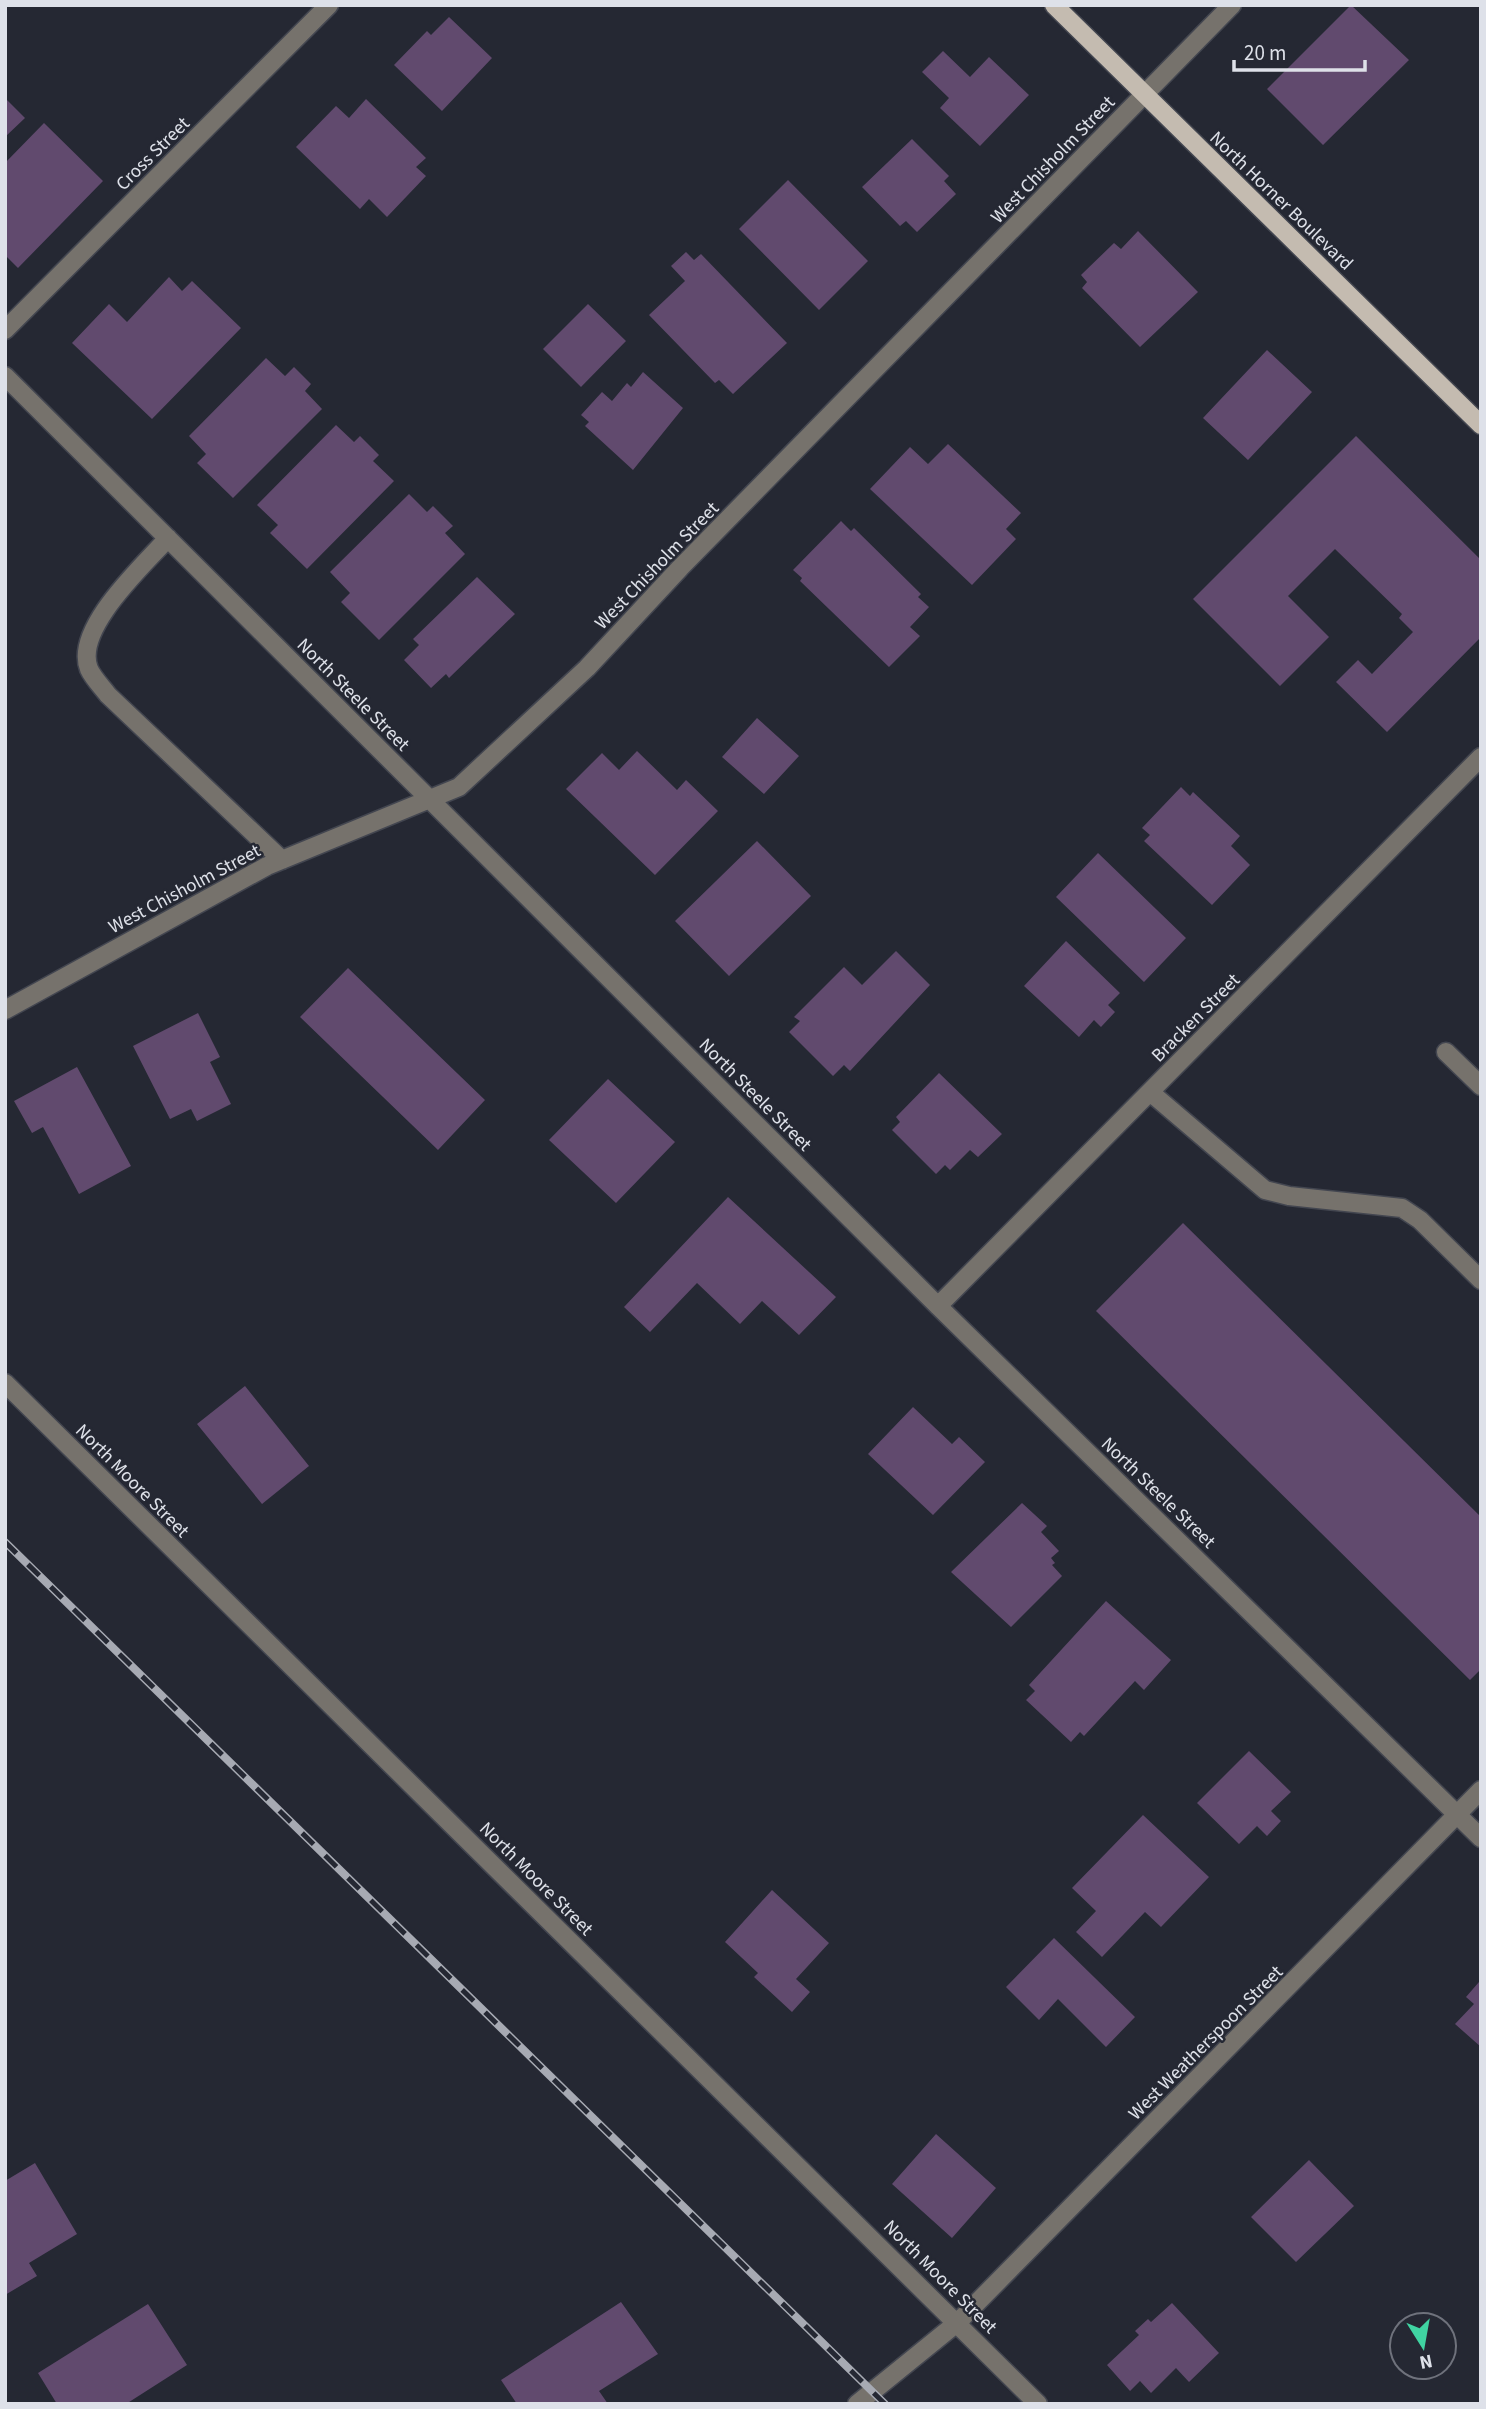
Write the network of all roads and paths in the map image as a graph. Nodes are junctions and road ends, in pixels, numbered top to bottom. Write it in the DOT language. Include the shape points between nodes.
graph roads {
  1 [pos="329,5"];
  2 [pos="1054,5"];
  3 [pos="1232,5"];
  4 [pos="1144,95"];
  5 [pos="5,330"];
  6 [pos="5,376"];
  7 [pos="1481,425"];
  8 [pos="168,538"];
  9 [pos="1481,757"];
  10 [pos="430,798"];
  11 [pos="282,860"];
  12 [pos="5,1010"];
  13 [pos="1446,1052"];
  14 [pos="1481,1086"];
  15 [pos="1150,1092"];
  16 [pos="1481,1280"];
  17 [pos="939,1306"];
  18 [pos="5,1383"];
  19 [pos="1481,1790"];
  20 [pos="1458,1814"];
  21 [pos="1481,1838"];
  22 [pos="958,2322"];
  23 [pos="857,2404"];
  24 [pos="1038,2404"];
  1 -- 5 [label="street, Cross Street"];
  2 -- 4 [label="main road, North Horner Boulevard"];
  3 -- 4 [label="street, West Chisholm Street"];
  4 -- 7 [label="main road, North Horner Boulevard"];
  4 -- 10 [label="street, West Chisholm Street" via="587,668 458,787"];
  6 -- 8 [label="street, North Steele Street"];
  8 -- 10 [label="street, North Steele Street"];
  8 -- 11 [label="street" via="98,618 87,648 89,668 108,695"];
  9 -- 15 [label="street, Bracken Street"];
  10 -- 11 [label="street, West Chisholm Street"];
  10 -- 17 [label="street, North Steele Street"];
  11 -- 12 [label="street, West Chisholm Street"];
  13 -- 14 [label="street"];
  15 -- 16 [label="street" via="1265,1190 1402,1208"];
  15 -- 17 [label="street, Bracken Street"];
  17 -- 20 [label="street, North Steele Street"];
  18 -- 22 [label="street, North Moore Street"];
  19 -- 20 [label="street, West Weatherspoon Street"];
  20 -- 21 [label="street, North Steele Street"];
  20 -- 22 [label="street, West Weatherspoon Street"];
  22 -- 23 [label="street, West Weatherspoon Street"];
  22 -- 24 [label="street, North Moore Street"];
}
